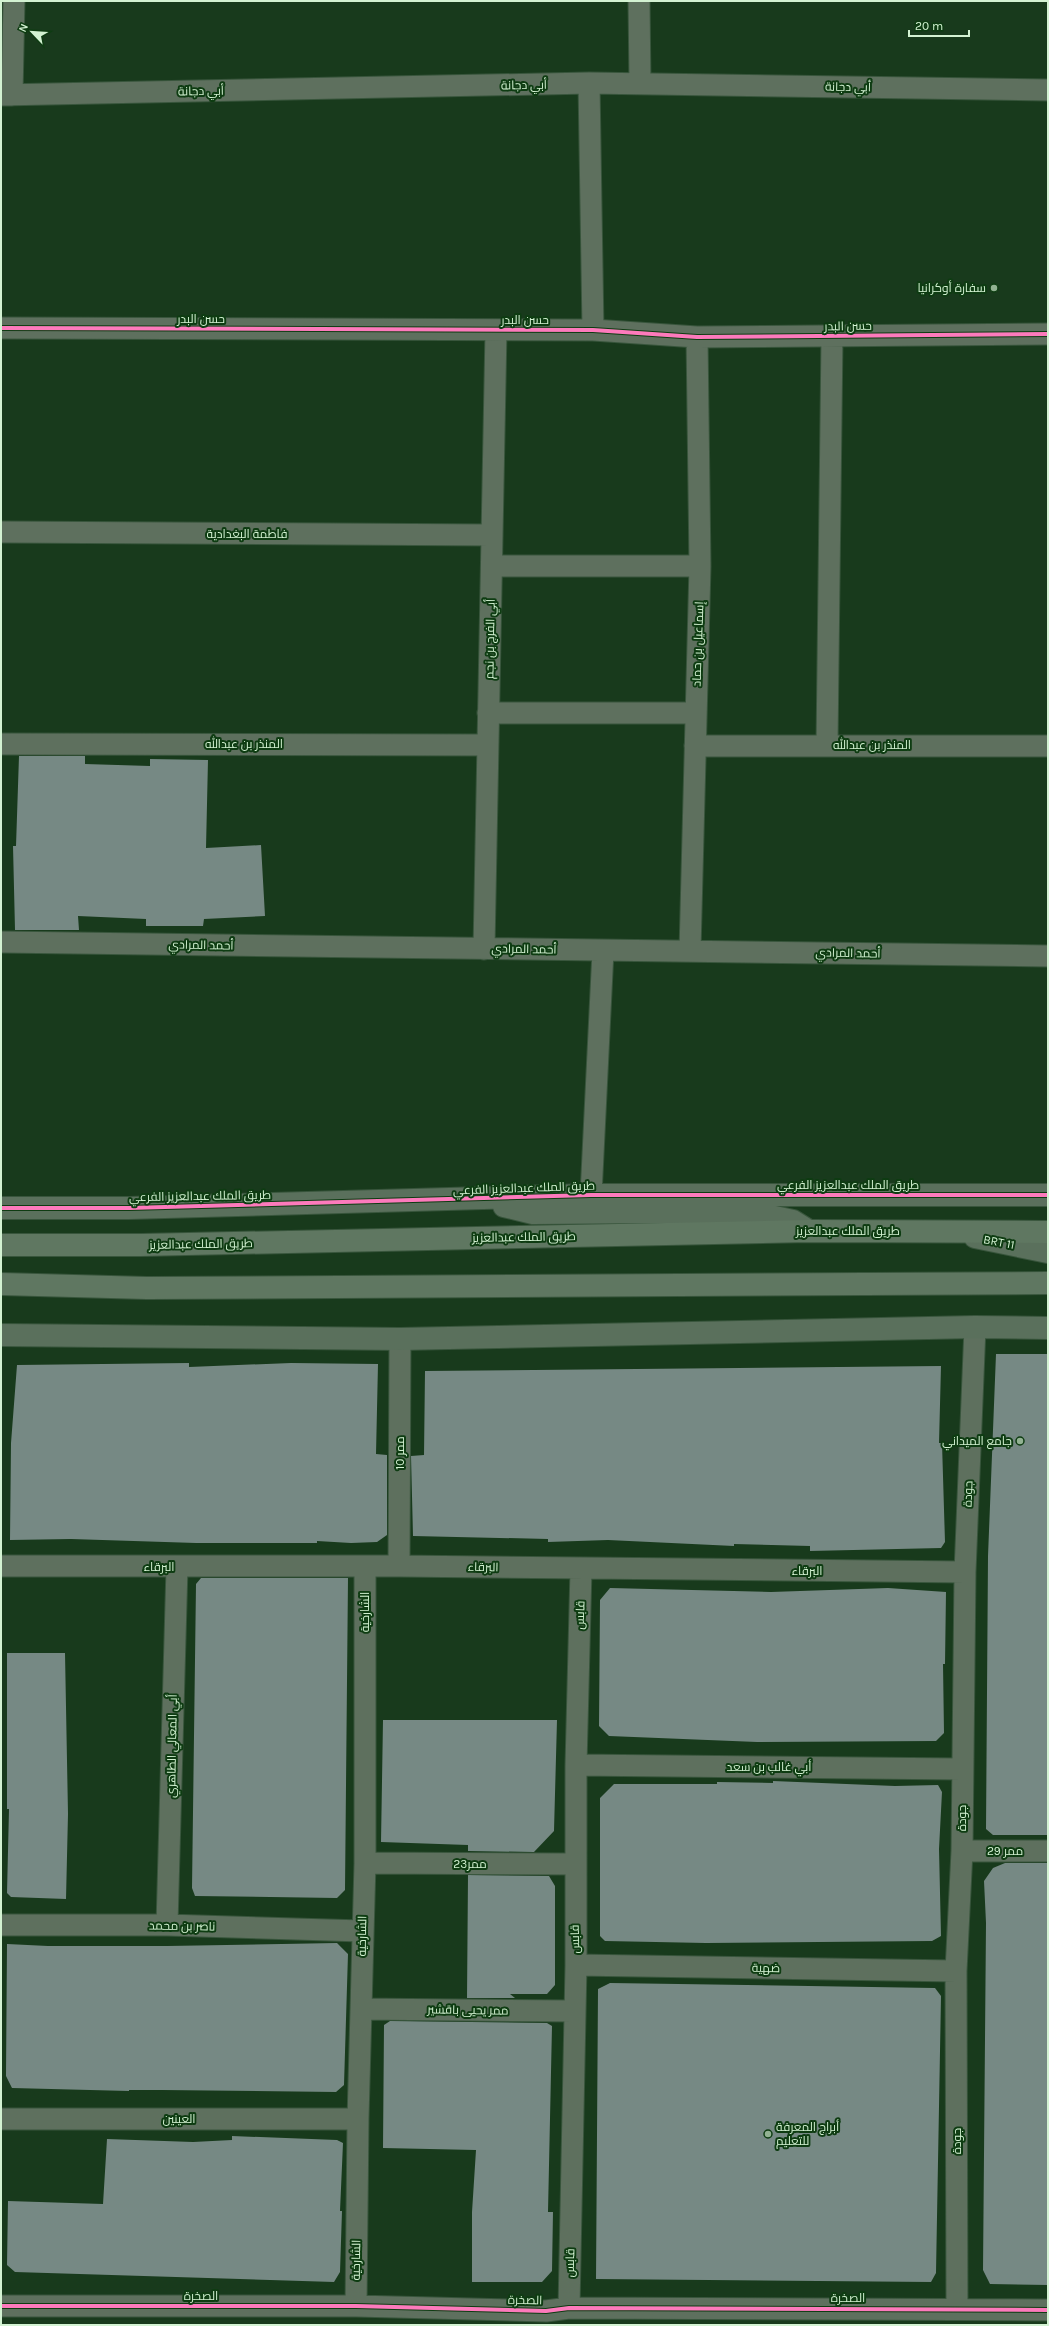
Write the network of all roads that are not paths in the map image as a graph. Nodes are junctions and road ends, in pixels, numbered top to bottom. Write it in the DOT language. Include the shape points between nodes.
graph roads {
  1 [pos="14,1"];
  2 [pos="639,1"];
  3 [pos="589,83"];
  4 [pos="640,84"];
  5 [pos="1048,90"];
  6 [pos="7,95"];
  7 [pos="1,328"];
  8 [pos="496,330"];
  9 [pos="593,330"];
  10 [pos="1048,334"];
  11 [pos="697,337"];
  12 [pos="832,337"];
  13 [pos="1,532"];
  14 [pos="492,536"];
  15 [pos="492,566"];
  16 [pos="700,566"];
  17 [pos="488,713"];
  18 [pos="696,713"];
  19 [pos="1,744"];
  20 [pos="488,745"];
  21 [pos="827,745"];
  22 [pos="695,746"];
  23 [pos="1048,746"];
  24 [pos="1,942"];
  25 [pos="484,949"];
  26 [pos="603,950"];
  27 [pos="690,951"];
  28 [pos="1048,956"];
  29 [pos="592,1195"];
  30 [pos="1048,1195"];
  31 [pos="481,1200"];
  32 [pos="1,1208"];
  33 [pos="809,1231"];
  34 [pos="951,1232"];
  35 [pos="1048,1232"];
  36 [pos="1,1245"];
  37 [pos="1048,1252"];
  38 [pos="1,1284"];
  39 [pos="1048,1284"];
  40 [pos="975,1327"];
  41 [pos="1048,1328"];
  42 [pos="1,1335"];
  43 [pos="400,1339"];
  44 [pos="1,1566"];
  45 [pos="399,1566"];
  46 [pos="177,1567"];
  47 [pos="365,1567"];
  48 [pos="581,1569"];
  49 [pos="965,1572"];
  50 [pos="576,1765"];
  51 [pos="961,1769"];
  52 [pos="962,1851"];
  53 [pos="1048,1851"];
  54 [pos="365,1863"];
  55 [pos="575,1864"];
  56 [pos="1,1925"];
  57 [pos="168,1925"];
  58 [pos="362,1931"];
  59 [pos="576,1965"];
  60 [pos="956,1971"];
  61 [pos="361,2009"];
  62 [pos="574,2011"];
  63 [pos="1,2119"];
  64 [pos="358,2119"];
  65 [pos="1,2306"];
  66 [pos="356,2306"];
  67 [pos="569,2308"];
  68 [pos="957,2308"];
  69 [pos="1048,2310"];
  70 [pos="545,2318"];
  1 -- 6 [label="street"];
  2 -- 4 [label="street"];
  3 -- 4 [label="street, أبي دجانة"];
  3 -- 6 [label="street, أبي دجانة"];
  3 -- 9 [label="street"];
  4 -- 5 [label="street, أبي دجانة"];
  7 -- 8 [label="street, حسن البدر"];
  8 -- 9 [label="street, حسن البدر"];
  8 -- 14 [label="street, أبي الفرج بن نجم"];
  9 -- 11 [label="street, حسن البدر"];
  10 -- 12 [label="street, حسن البدر"];
  11 -- 12 [label="street, حسن البدر"];
  11 -- 16 [label="street, إسماعيل بن حماد"];
  12 -- 21 [label="street"];
  13 -- 14 [label="street, فاطمة البغدادية"];
  14 -- 15 [label="street, أبي الفرج بن نجم"];
  15 -- 16 [label="street"];
  15 -- 17 [label="street, أبي الفرج بن نجم"];
  16 -- 18 [label="street, إسماعيل بن حماد"];
  17 -- 18 [label="street"];
  17 -- 20 [label="street, أبي الفرج بن نجم"];
  18 -- 22 [label="street, إسماعيل بن حماد"];
  19 -- 20 [label="street, المنذر بن عبدالله"];
  20 -- 25 [label="street, أبي الفرج بن نجم"];
  21 -- 22 [label="street, المنذر بن عبدالله"];
  21 -- 23 [label="street, المنذر بن عبدالله"];
  22 -- 27 [label="street, إسماعيل بن حماد"];
  24 -- 25 [label="street, أحمد المرادي"];
  25 -- 26 [label="street, أحمد المرادي"];
  26 -- 27 [label="street, أحمد المرادي"];
  26 -- 29 [label="street"];
  27 -- 28 [label="street, أحمد المرادي"];
  29 -- 30 [label="street, طريق الملك عبدالعزيز الفرعي"];
  29 -- 31 [label="street, طريق الملك عبدالعزيز الفرعي"];
  31 -- 32 [label="street, طريق الملك عبدالعزيز الفرعي" via="137,1208"];
  31 -- 33 [label="street" via="533,1213 655,1212 770,1216 793,1221"];
  33 -- 34 [label="main road, طريق الملك عبدالعزيز"];
  33 -- 36 [label="main road, طريق الملك عبدالعزيز" via="141,1245"];
  34 -- 35 [label="main road, طريق الملك عبدالعزيز"];
  34 -- 37 [label="street, BRT 11"];
  38 -- 39 [label="main road" via="147,1288"];
  40 -- 41 [label="street"];
  40 -- 43 [label="street"];
  40 -- 49 [label="street, جودة"];
  42 -- 43 [label="street"];
  43 -- 45 [label="street, ممر 10"];
  44 -- 46 [label="street, البرقاء"];
  45 -- 47 [label="street, البرقاء"];
  45 -- 48 [label="street, البرقاء"];
  46 -- 47 [label="street, البرقاء"];
  46 -- 57 [label="street, أبي المعالي الطاهري"];
  47 -- 54 [label="street, الشارخية"];
  48 -- 49 [label="street, البرقاء"];
  48 -- 50 [label="street, قابس"];
  49 -- 51 [label="street, جودة"];
  50 -- 51 [label="street, أبي غالب بن سعد"];
  50 -- 55 [label="street, قابس"];
  51 -- 52 [label="street, جودة"];
  52 -- 53 [label="street, ممر 29"];
  52 -- 60 [label="street, جودة"];
  54 -- 55 [label="street, ممر23"];
  54 -- 58 [label="street, الشارخية"];
  55 -- 59 [label="street, قابس"];
  56 -- 57 [label="street, ناصر بن محمد"];
  57 -- 58 [label="street, ناصر بن محمد"];
  58 -- 61 [label="street, الشارخية"];
  59 -- 60 [label="street, ضهية"];
  59 -- 62 [label="street, قابس"];
  60 -- 68 [label="street, جودة"];
  61 -- 62 [label="street, ممر يحيى باقشير"];
  61 -- 64 [label="street, الشارخية"];
  62 -- 67 [label="street, قابس"];
  63 -- 64 [label="street, العينين"];
  64 -- 66 [label="street, الشارخية"];
  65 -- 66 [label="street, الصخرة"];
  66 -- 70 [label="street, الصخرة"];
  67 -- 68 [label="street, الصخرة"];
  67 -- 70 [label="street, الصخرة"];
  68 -- 69 [label="street, الصخرة"];
}
